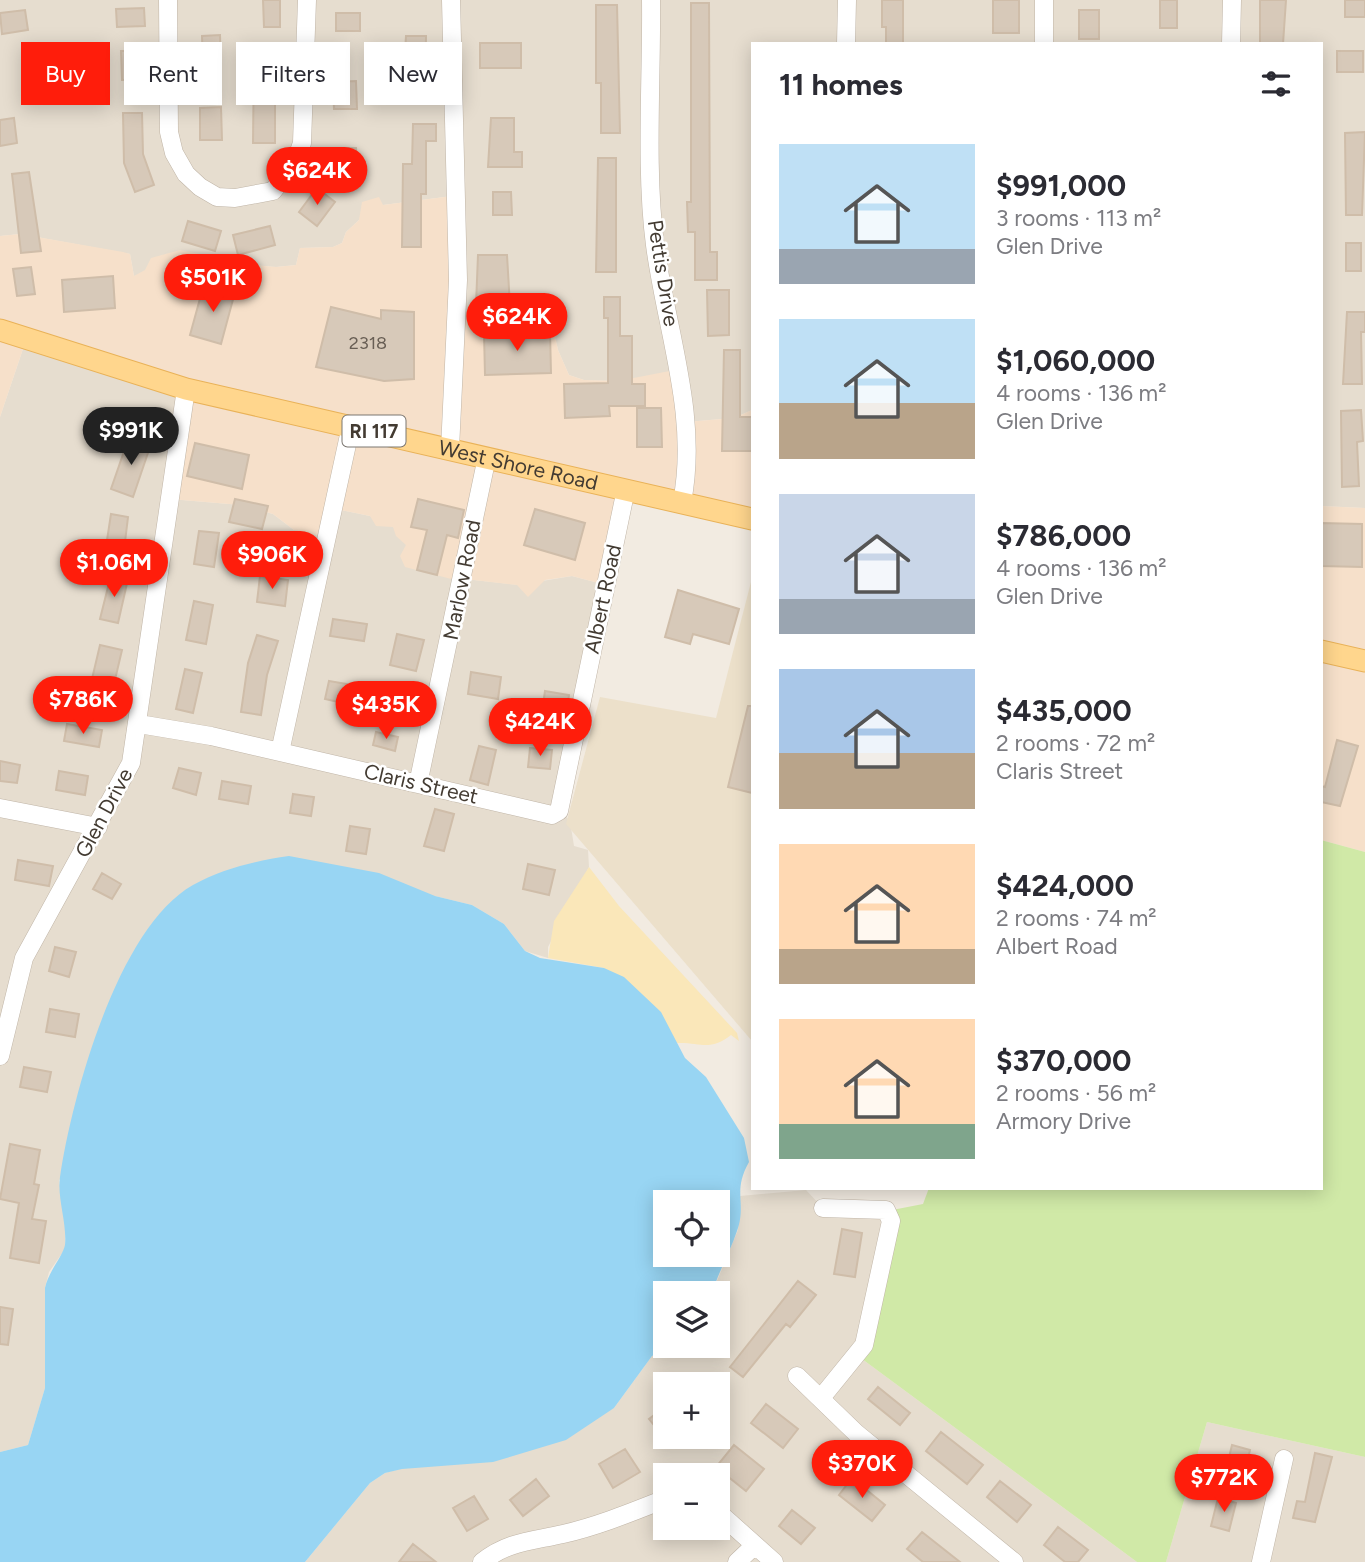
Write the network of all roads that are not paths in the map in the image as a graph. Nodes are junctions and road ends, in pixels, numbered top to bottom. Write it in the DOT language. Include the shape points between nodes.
graph roads {
  1 [pos="168,0"];
  2 [pos="307,0"];
  3 [pos="452,0"];
  4 [pos="651,0"];
  5 [pos="847,0"];
  6 [pos="1044,0"];
  7 [pos="1232,0"];
  8 [pos="846,42"];
  9 [pos="1044,42"];
  10 [pos="1231,42"];
  11 [pos="0,331"];
  12 [pos="186,389"];
  13 [pos="351,426"];
  14 [pos="450,449"];
  15 [pos="487,457"];
  16 [pos="626,489"];
  17 [pos="682,502"];
  18 [pos="751,519"];
  19 [pos="1323,651"];
  20 [pos="1365,661"];
  21 [pos="139,724"];
  22 [pos="280,752"];
  23 [pos="418,784"];
  24 [pos="0,808"];
  25 [pos="538,814"];
  26 [pos="98,827"];
  27 [pos="8,984"];
  28 [pos="0,1056"];
  29 [pos="822,1208"];
  30 [pos="797,1376"];
  31 [pos="821,1398"];
  32 [pos="1284,1459"];
  33 [pos="653,1504"];
  34 [pos="730,1523"];
  35 [pos="755,1545"];
  36 [pos="482,1562"];
  37 [pos="737,1562"];
  38 [pos="774,1562"];
  39 [pos="1014,1562"];
  40 [pos="1261,1562"];
  1 -- 2 [label="street" via="169,132 174,153 200,187 217,197 234,198 273,191 295,163 302,143"];
  3 -- 14 [label="street" via="458,280"];
  4 -- 17 [label="street, Pettis Drive" via="655,244 685,417 688,470"];
  5 -- 8 [label="street"];
  6 -- 9 [label="street"];
  7 -- 10 [label="street"];
  11 -- 12 [label="main road, West Shore Road / RI 117"];
  12 -- 13 [label="main road, West Shore Road / RI 117"];
  12 -- 21 [label="street, Glen Drive"];
  13 -- 14 [label="main road, West Shore Road / RI 117"];
  13 -- 22 [label="street"];
  14 -- 15 [label="main road, West Shore Road / RI 117"];
  15 -- 16 [label="main road, West Shore Road / RI 117"];
  15 -- 23 [label="street, Marlow Road"];
  16 -- 17 [label="main road, West Shore Road / RI 117"];
  16 -- 25 [label="street, Albert Road" via="559,811"];
  17 -- 18 [label="main road, West Shore Road / RI 117"];
  19 -- 20 [label="main road"];
  21 -- 22 [label="street, Claris Street"];
  21 -- 26 [label="street, Glen Drive" via="131,764"];
  22 -- 23 [label="street, Claris Street"];
  23 -- 25 [label="street, Claris Street"];
  24 -- 26 [label="street"];
  26 -- 27 [label="street, Glen Drive"];
  27 -- 28 [label="street, Glen Drive"];
  29 -- 31 [label="street" via="886,1210 891,1221 864,1345"];
  30 -- 31 [label="street"];
  31 -- 39 [label="street" via="856,1433"];
  32 -- 40 [label="street"];
  33 -- 36 [label="street" via="561,1535 526,1539"];
  34 -- 35 [label="street"];
  35 -- 37 [label="street"];
  35 -- 38 [label="street"];
}
